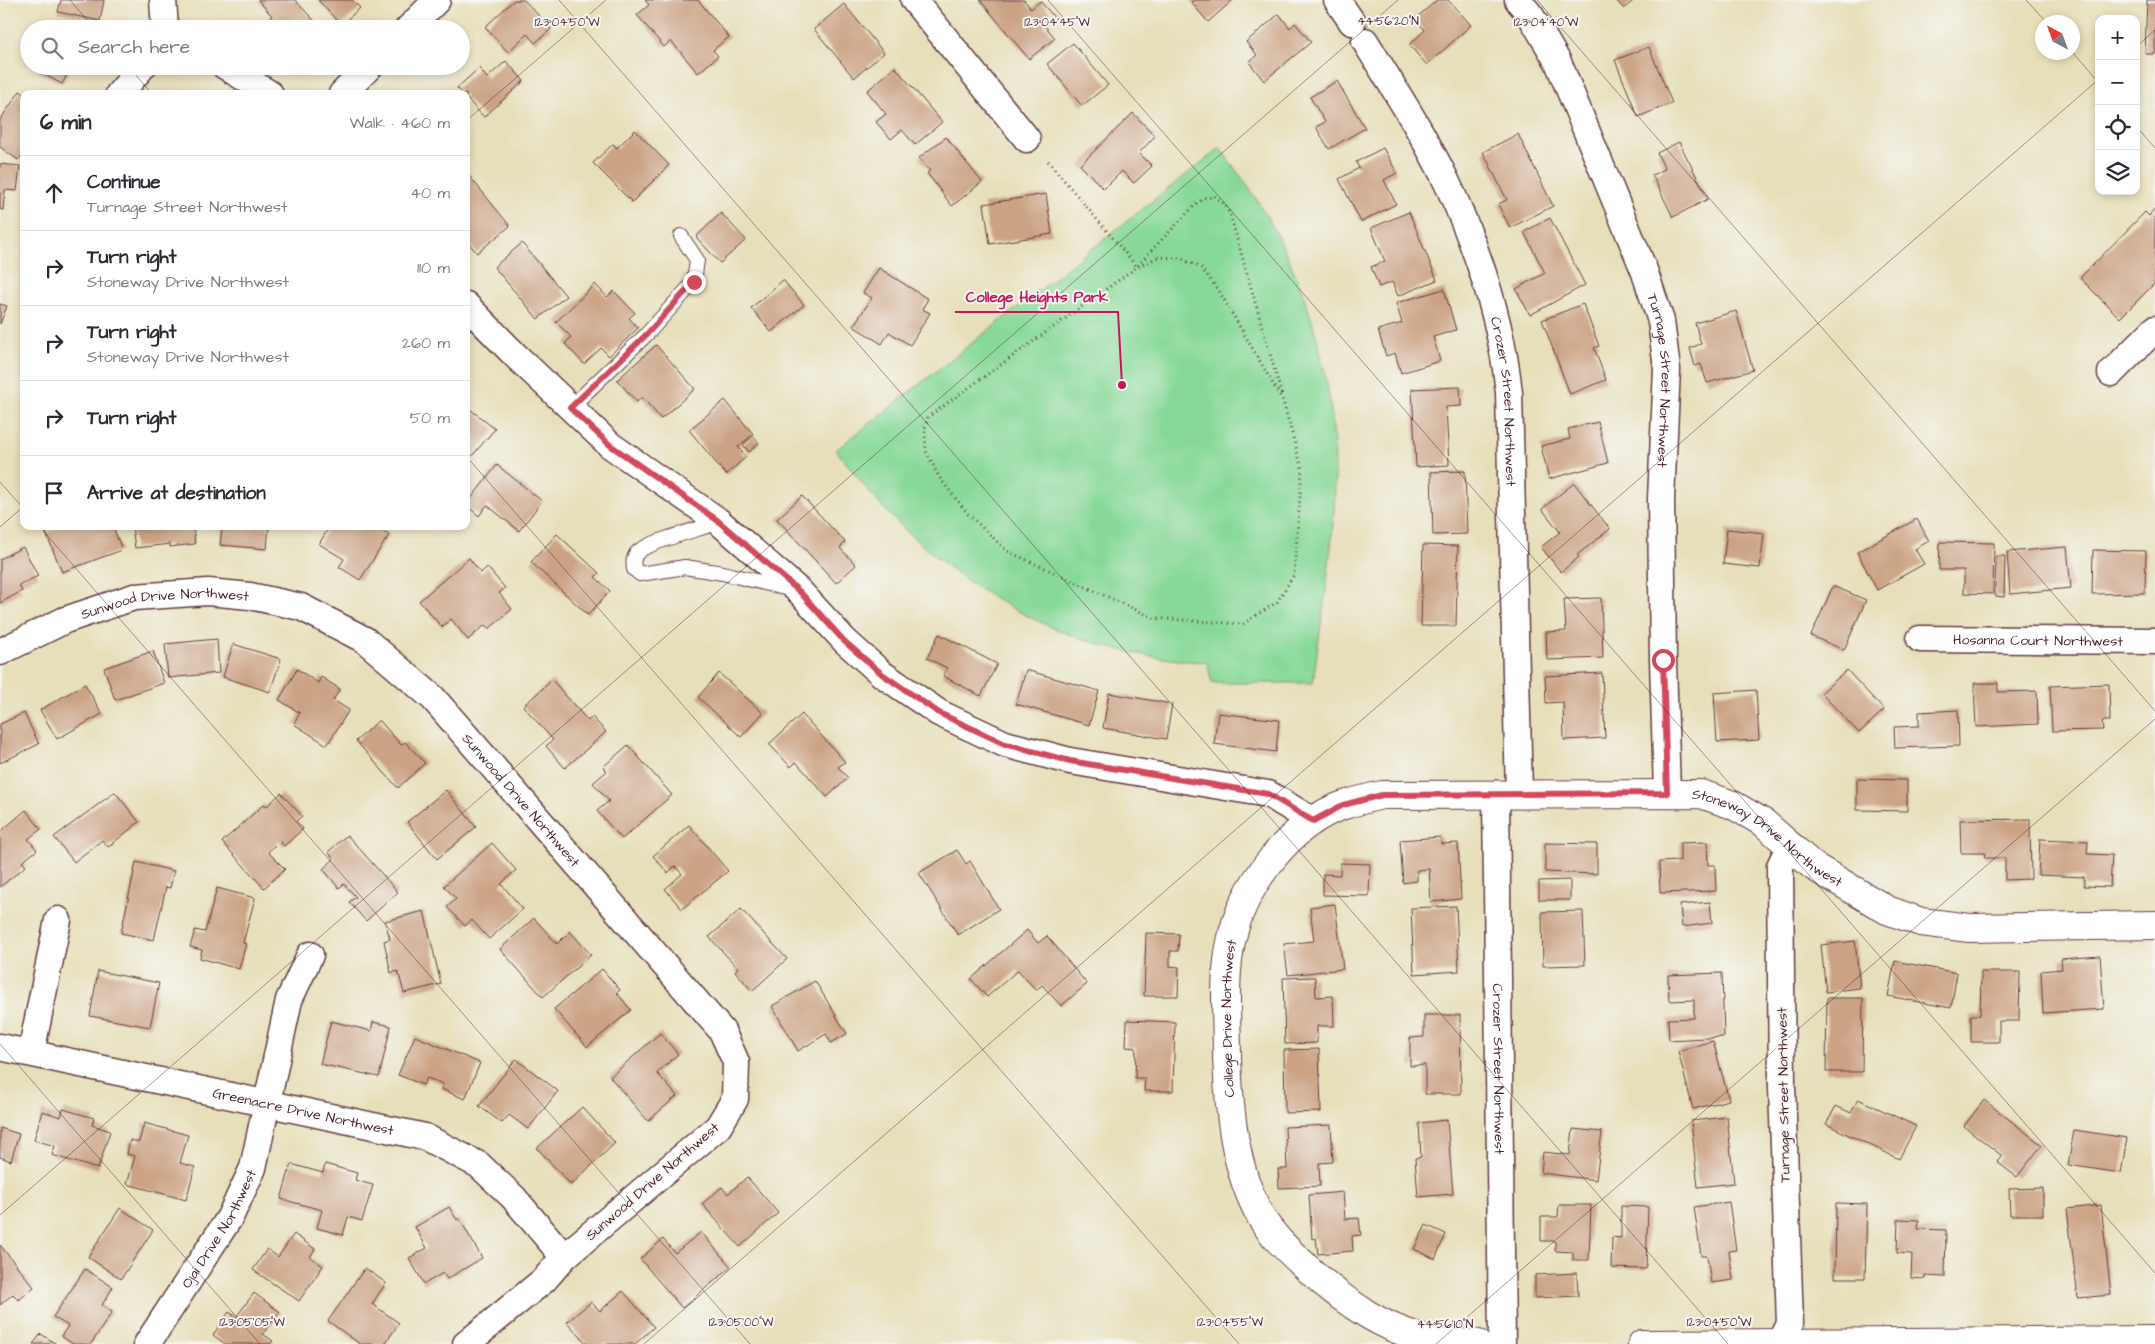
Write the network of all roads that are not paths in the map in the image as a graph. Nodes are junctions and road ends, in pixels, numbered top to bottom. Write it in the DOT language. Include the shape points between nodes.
graph roads {
  1 [pos="163,0"];
  2 [pos="437,0"];
  3 [pos="914,0"];
  4 [pos="1337,0"];
  5 [pos="1518,0"];
  6 [pos="164,20"];
  7 [pos="417,20"];
  8 [pos="136,75"];
  9 [pos="239,75"];
  10 [pos="361,75"];
  11 [pos="123,90"];
  12 [pos="264,90"];
  13 [pos="346,90"];
  14 [pos="1027,139"];
  15 [pos="681,236"];
  16 [pos="470,309"];
  17 [pos="2155,330"];
  18 [pos="2111,373"];
  19 [pos="570,408"];
  20 [pos="720,522"];
  21 [pos="800,592"];
  22 [pos="1920,639"];
  23 [pos="2155,642"];
  24 [pos="0,652"];
  25 [pos="1667,793"];
  26 [pos="1507,794"];
  27 [pos="1313,821"];
  28 [pos="1790,846"];
  29 [pos="58,920"];
  30 [pos="2155,924"];
  31 [pos="310,955"];
  32 [pos="0,1047"];
  33 [pos="31,1053"];
  34 [pos="267,1102"];
  35 [pos="564,1257"];
  36 [pos="2155,1340"];
  37 [pos="1781,1343"];
  38 [pos="146,1344"];
  39 [pos="466,1344"];
  40 [pos="1478,1344"];
  41 [pos="1502,1344"];
  42 [pos="1642,1344"];
  1 -- 6 [label="street"];
  2 -- 7 [label="street"];
  3 -- 14 [label="street"];
  4 -- 26 [label="street, Crozer Street Northwest" via="1408,111 1450,188 1474,247 1506,361 1509,393"];
  5 -- 25 [label="street, Turnage Street Northwest" via="1558,62 1644,270 1661,320 1668,369 1661,499"];
  8 -- 11 [label="street"];
  9 -- 12 [label="street"];
  10 -- 13 [label="street"];
  15 -- 19 [label="lane" via="697,260 694,282 646,335"];
  16 -- 19 [label="street"];
  17 -- 18 [label="street"];
  19 -- 20 [label="street" via="610,445"];
  20 -- 21 [label="street"];
  20 -- 21 [label="lane" via="638,552 632,560 634,569 640,574 685,566"];
  21 -- 27 [label="street" via="844,641 882,674 939,713 1005,744 1070,761 1268,794"];
  22 -- 23 [label="street, Hosanna Court Northwest"];
  24 -- 35 [label="street, Sunwood Drive Northwest" via="65,620 134,597 208,592 301,607 365,640 433,698 722,1031 736,1062 735,1099 718,1127"];
  25 -- 26 [label="street, Stoneway Drive Northwest"];
  25 -- 28 [label="street, Stoneway Drive Northwest" via="1701,794 1733,805 1764,823"];
  26 -- 27 [label="street, Stoneway Drive Northwest" via="1382,795 1343,805"];
  26 -- 41 [label="street, Crozer Street Northwest"];
  27 -- 40 [label="street, College Drive Northwest" via="1267,865 1244,905 1231,941 1226,985 1228,1088 1238,1156 1262,1217 1282,1244 1333,1292 1362,1312 1398,1330 1442,1342"];
  28 -- 30 [label="street, Stoneway Drive Northwest" via="1813,866 1886,910 1921,922 1970,928"];
  28 -- 37 [label="street, Turnage Street Northwest" via="1780,866 1782,1087 1790,1324"];
  29 -- 33 [label="street"];
  31 -- 34 [label="street, Ojai Drive Northwest" via="289,1000"];
  32 -- 33 [label="street, Greenacre Drive Northwest"];
  33 -- 34 [label="street, Greenacre Drive Northwest"];
  34 -- 35 [label="street, Greenacre Drive Northwest" via="426,1137 479,1165 512,1197"];
  34 -- 38 [label="street, Ojai Drive Northwest" via="253,1168 230,1217"];
  35 -- 39 [label="street, Sunwood Drive Northwest" via="544,1280"];
  36 -- 37 [label="street"];
  37 -- 42 [label="street"];
}
